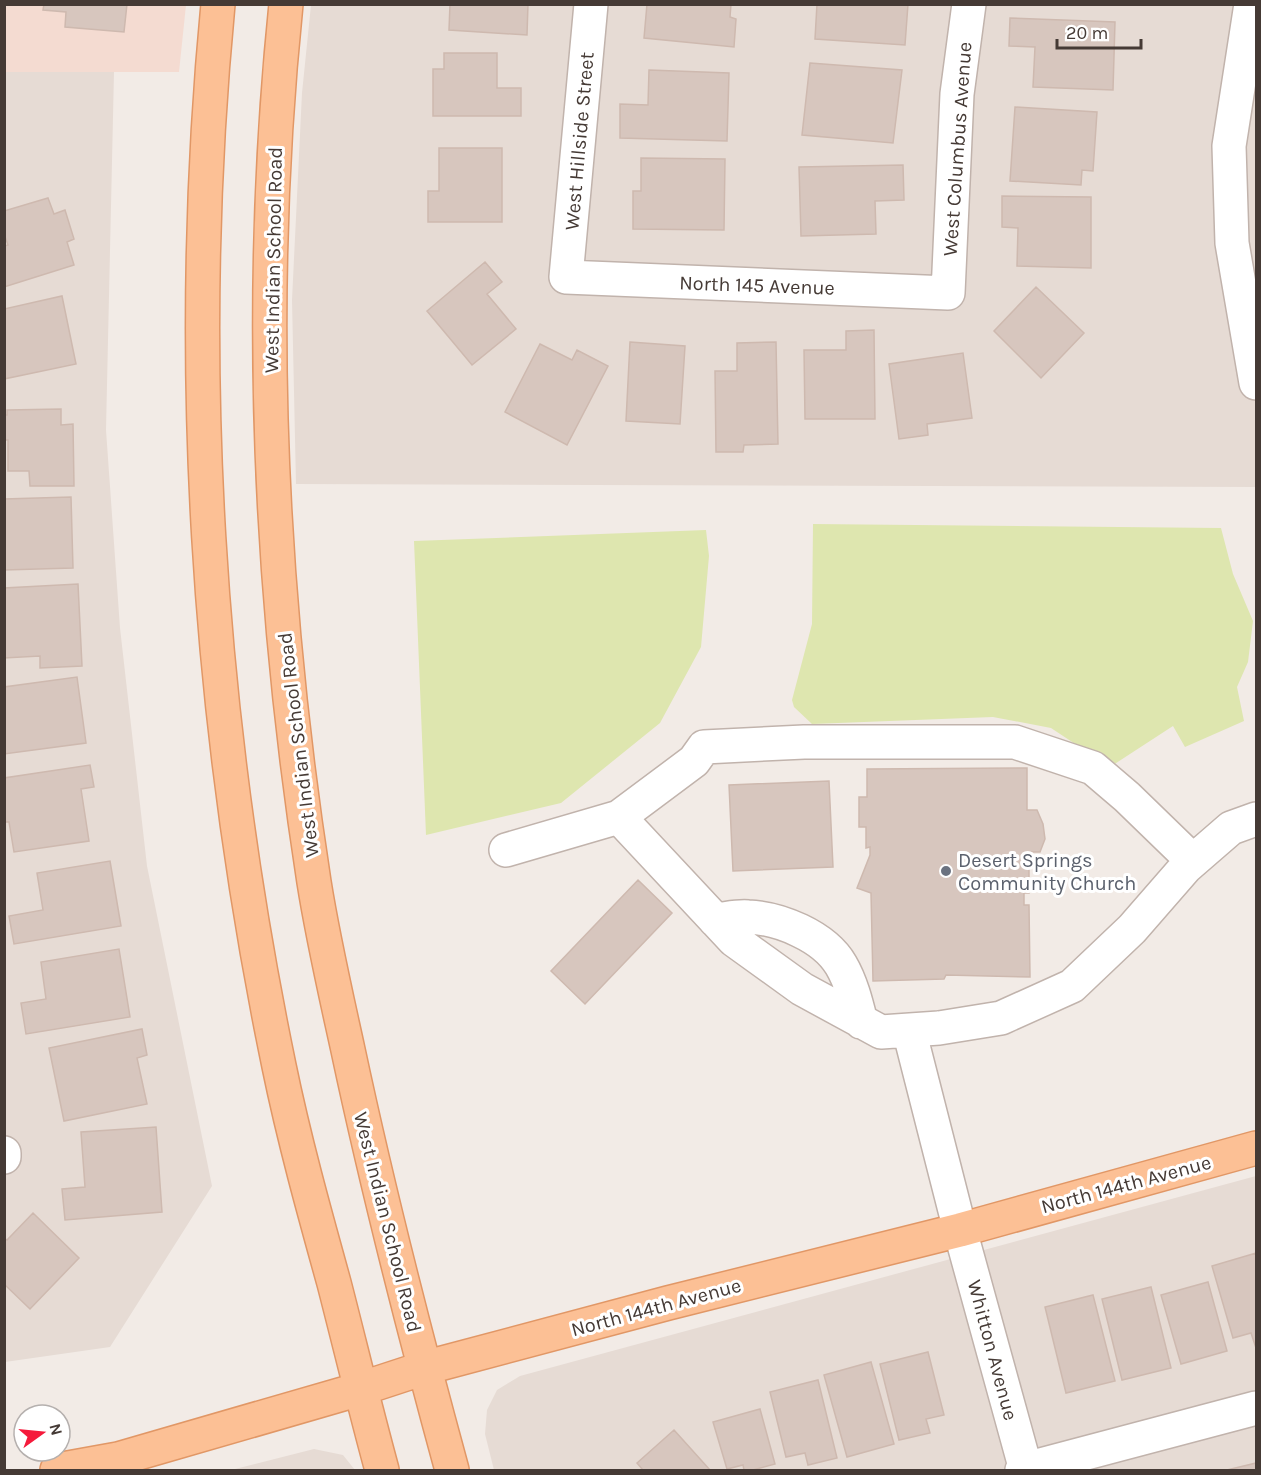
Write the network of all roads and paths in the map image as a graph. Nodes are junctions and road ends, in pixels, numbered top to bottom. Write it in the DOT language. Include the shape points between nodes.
graph roads {
  1 [pos="218,4"];
  2 [pos="286,4"];
  3 [pos="591,4"];
  4 [pos="969,4"];
  5 [pos="1251,4"];
  6 [pos="566,277"];
  7 [pos="948,293"];
  8 [pos="1257,383"];
  9 [pos="619,817"];
  10 [pos="1257,819"];
  11 [pos="506,850"];
  12 [pos="1193,861"];
  13 [pos="715,920"];
  14 [pos="861,1022"];
  15 [pos="909,1030"];
  16 [pos="1257,1148"];
  17 [pos="960,1230"];
  18 [pos="424,1368"];
  19 [pos="360,1389"];
  20 [pos="1257,1408"];
  21 [pos="57,1470"];
  22 [pos="382,1470"];
  23 [pos="452,1470"];
  24 [pos="1024,1470"];
  1 -- 19 [label="main road" via="207,143 203,294 207,519 234,804 272,1033"];
  2 -- 18 [label="main road, West Indian School Road" via="277,94 270,246 272,475 281,603 306,824 322,925 364,1127"];
  3 -- 6 [label="street, West Hillside Street"];
  4 -- 7 [label="street, West Columbus Avenue" via="957,94"];
  5 -- 8 [label="street" via="1229,146 1232,243"];
  6 -- 7 [label="street, North 145 Avenue"];
  9 -- 11 [label="street"];
  9 -- 12 [label="street" via="694,761 704,747 804,742 1015,742 1093,768"];
  9 -- 13 [label="street"];
  10 -- 12 [label="street" via="1231,828"];
  12 -- 15 [label="street" via="1132,929 1072,986 1001,1018"];
  13 -- 14 [label="street" via="734,940 802,989"];
  13 -- 14 [label="street" via="747,916 770,919 819,942 840,963"];
  14 -- 15 [label="street" via="881,1032"];
  15 -- 17 [label="street, Whitton Avenue"];
  16 -- 17 [label="main road, North 144th Avenue"];
  17 -- 18 [label="main road, North 144th Avenue"];
  17 -- 24 [label="street, Whitton Avenue"];
  18 -- 19 [label="main road, North 144th Avenue"];
  18 -- 23 [label="main road, West Indian School Road"];
  19 -- 21 [label="main road, North 144th Avenue" via="118,1459"];
  19 -- 22 [label="main road"];
  20 -- 24 [label="street"];
}
